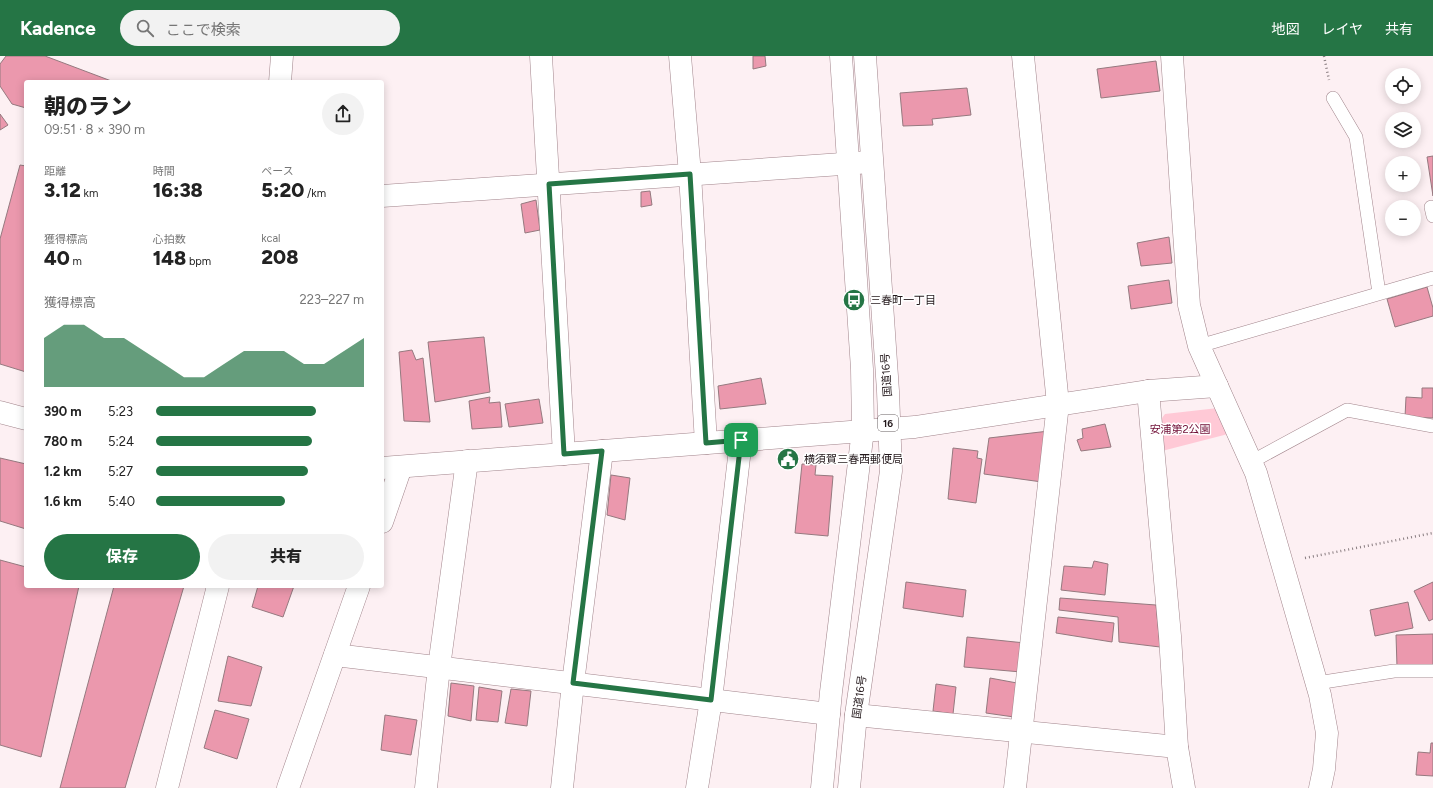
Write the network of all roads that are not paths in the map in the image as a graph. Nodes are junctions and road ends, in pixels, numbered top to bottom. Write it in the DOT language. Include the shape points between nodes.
graph roads {
  1 [pos="282,56"];
  2 [pos="541,56"];
  3 [pos="680,56"];
  4 [pos="841,56"];
  5 [pos="865,56"];
  6 [pos="1023,56"];
  7 [pos="1172,56"];
  8 [pos="280,80"];
  9 [pos="1333,98"];
  10 [pos="871,162"];
  11 [pos="847,163"];
  12 [pos="690,174"];
  13 [pos="549,184"];
  14 [pos="384,196"];
  15 [pos="1433,278"];
  16 [pos="1379,293"];
  17 [pos="1200,346"];
  18 [pos="1216,386"];
  19 [pos="1148,391"];
  20 [pos="1058,404"];
  21 [pos="0,412"];
  22 [pos="24,418"];
  23 [pos="1433,426"];
  24 [pos="889,428"];
  25 [pos="863,430"];
  26 [pos="741,440"];
  27 [pos="706,443"];
  28 [pos="602,451"];
  29 [pos="564,454"];
  30 [pos="467,461"];
  31 [pos="1250,462"];
  32 [pos="392,467"];
  33 [pos="384,511"];
  34 [pos="217,588"];
  35 [pos="358,588"];
  36 [pos="335,655"];
  37 [pos="438,667"];
  38 [pos="1433,671"];
  39 [pos="573,683"];
  40 [pos="1317,683"];
  41 [pos="711,700"];
  42 [pos="829,714"];
  43 [pos="856,714"];
  44 [pos="1021,731"];
  45 [pos="1177,747"];
  46 [pos="167,788"];
  47 [pos="288,788"];
  48 [pos="426,788"];
  49 [pos="562,788"];
  50 [pos="697,788"];
  51 [pos="822,788"];
  52 [pos="849,788"];
  53 [pos="1015,788"];
  54 [pos="1172,788"];
  55 [pos="1184,788"];
  56 [pos="1320,788"];
  1 -- 8 [label="main road"];
  2 -- 13 [label="main road"];
  3 -- 12 [label="main road"];
  4 -- 11 [label="main road, 16"];
  5 -- 10 [label="main road, 国道16号 / 16"];
  6 -- 20 [label="main road"];
  7 -- 17 [label="main road" via="1189,305"];
  9 -- 16 [label="lane" via="1356,137"];
  10 -- 11 [label="main road"];
  10 -- 24 [label="main road, 国道16号 / 16"];
  11 -- 12 [label="main road"];
  11 -- 25 [label="main road, 16" via="862,369"];
  12 -- 13 [label="main road"];
  12 -- 27 [label="main road"];
  13 -- 14 [label="main road"];
  13 -- 29 [label="main road"];
  15 -- 16 [label="lane"];
  16 -- 17 [label="lane"];
  17 -- 18 [label="main road"];
  18 -- 19 [label="main road"];
  18 -- 31 [label="main road"];
  19 -- 20 [label="main road"];
  19 -- 45 [label="main road" via="1170,636"];
  20 -- 24 [label="main road" via="915,427"];
  20 -- 44 [label="main road"];
  21 -- 22 [label="main road"];
  23 -- 31 [label="lane" via="1347,410"];
  24 -- 25 [label="main road"];
  24 -- 43 [label="main road, 国道16号 / 16" via="891,471"];
  25 -- 26 [label="main road"];
  25 -- 42 [label="main road, 16"];
  26 -- 27 [label="main road"];
  26 -- 41 [label="main road"];
  27 -- 28 [label="main road"];
  28 -- 29 [label="main road"];
  28 -- 39 [label="main road"];
  29 -- 30 [label="main road"];
  30 -- 32 [label="main road"];
  30 -- 37 [label="main road"];
  31 -- 40 [label="main road" via="1256,473 1283,562"];
  32 -- 33 [label="main road"];
  34 -- 46 [label="main road"];
  35 -- 36 [label="main road"];
  36 -- 37 [label="main road"];
  36 -- 47 [label="main road"];
  37 -- 39 [label="main road"];
  37 -- 48 [label="main road"];
  38 -- 40 [label="lane" via="1394,671"];
  39 -- 41 [label="main road"];
  39 -- 49 [label="main road"];
  40 -- 56 [label="main road" via="1327,733"];
  41 -- 42 [label="main road"];
  41 -- 50 [label="main road"];
  42 -- 51 [label="main road, 16"];
  43 -- 44 [label="main road"];
  43 -- 52 [label="main road, 国道16号 / 16"];
  44 -- 45 [label="main road"];
  44 -- 53 [label="main road"];
  45 -- 54 [label="main road"];
  45 -- 55 [label="main road"];
}
